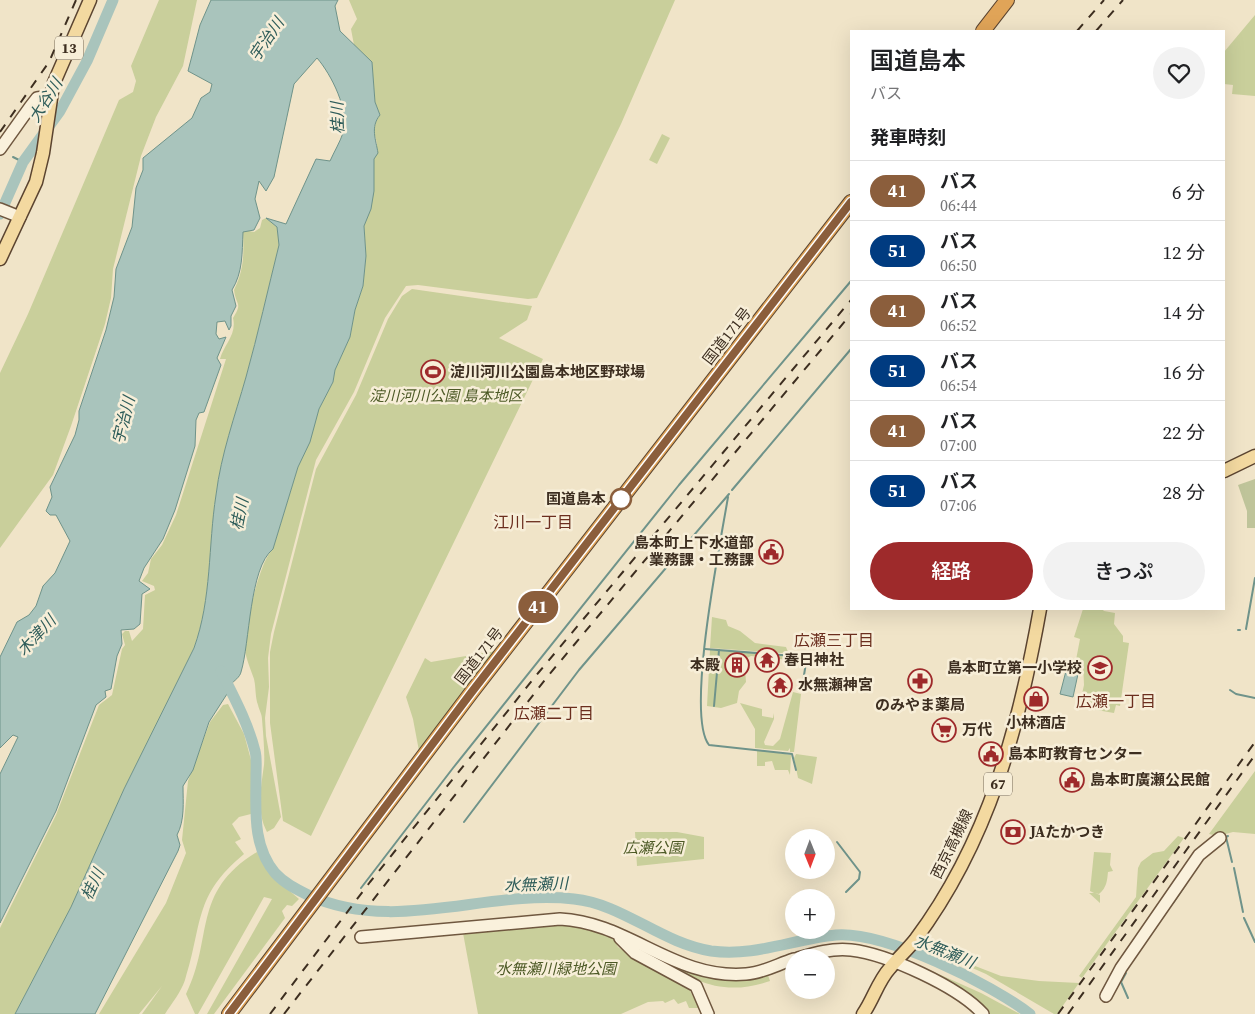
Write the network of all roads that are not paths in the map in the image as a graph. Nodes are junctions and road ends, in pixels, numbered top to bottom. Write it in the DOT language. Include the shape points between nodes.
graph roads {
  1 [pos="90,0"];
  2 [pos="1007,0"];
  3 [pos="984,30"];
  4 [pos="50,96"];
  5 [pos="0,149"];
  6 [pos="850,203"];
  7 [pos="0,208"];
  8 [pos="16,215"];
  9 [pos="0,259"];
  10 [pos="1255,456"];
  11 [pos="1225,471"];
  12 [pos="1040,610"];
  13 [pos="1220,838"];
  14 [pos="619,934"];
  15 [pos="361,937"];
  16 [pos="835,950"];
  17 [pos="785,962"];
  18 [pos="896,962"];
  19 [pos="1106,996"];
  20 [pos="228,1014"];
  21 [pos="708,1014"];
  22 [pos="863,1014"];
  23 [pos="983,1014"];
  1 -- 4 [label="main road, 13"];
  2 -- 3 [label="highway"];
  4 -- 5 [label="street" via="37,98"];
  4 -- 8 [label="main road, 13" via="36,182"];
  6 -- 20 [label="highway, 国道171号" via="471,693"];
  7 -- 8 [label="street"];
  8 -- 9 [label="main road, 13"];
  10 -- 11 [label="main road"];
  12 -- 18 [label="main road, 西京高槻線 / 67" via="1025,689 994,796 950,888"];
  13 -- 19 [label="street" via="1199,855 1121,968"];
  14 -- 15 [label="street" via="588,922 560,919"];
  14 -- 17 [label="street" via="674,962 722,974 758,972"];
  14 -- 21 [label="street" via="621,941 635,953 696,986"];
  16 -- 18 [label="street" via="852,950"];
  18 -- 22 [label="main road, 西京高槻線 / 67"];
  18 -- 23 [label="street" via="949,987 970,1000"];
}
